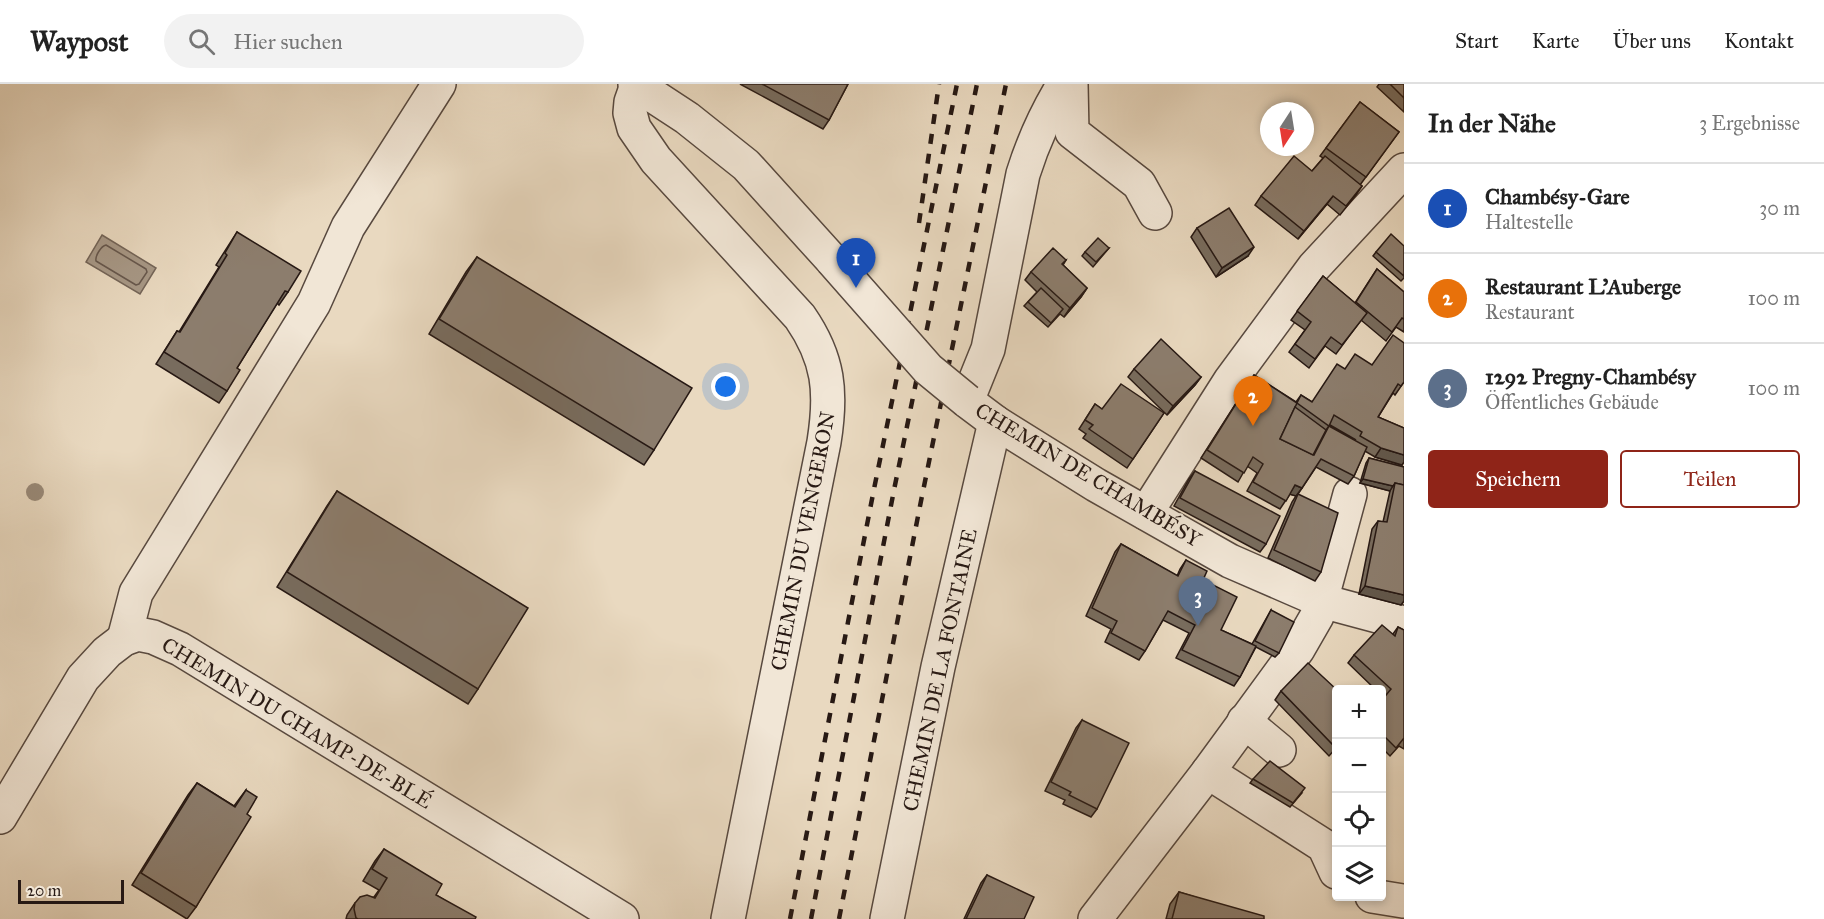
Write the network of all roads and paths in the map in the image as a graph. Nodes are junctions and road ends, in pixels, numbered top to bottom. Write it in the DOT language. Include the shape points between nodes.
graph roads {
  1 [pos="439,84"];
  2 [pos="1064,84"];
  3 [pos="1071,84"];
  4 [pos="636,85"];
  5 [pos="1404,170"];
  6 [pos="1155,213"];
  7 [pos="967,401"];
  8 [pos="995,422"];
  9 [pos="1350,494"];
  10 [pos="1146,513"];
  11 [pos="1322,601"];
  12 [pos="1404,623"];
  13 [pos="124,639"];
  14 [pos="1244,721"];
  15 [pos="1279,750"];
  16 [pos="1208,772"];
  17 [pos="0,816"];
  18 [pos="1332,863"];
  19 [pos="622,919"];
  20 [pos="728,919"];
  21 [pos="887,919"];
  22 [pos="1095,919"];
  1 -- 13 [label="street" via="348,227 314,303 136,593"];
  2 -- 7 [label="street" via="1045,117 1023,174 988,349"];
  3 -- 6 [label="street" via="1072,132 1139,184"];
  4 -- 7 [label="street, CHEMIN DE CHAMBÉSY, bridge" via="687,118 746,165 928,369"];
  4 -- 20 [label="street, CHEMIN DU VENGERON" via="630,113 634,128 656,160 800,316 815,341 828,379 824,442"];
  5 -- 10 [label="street" via="1314,267 1230,381"];
  7 -- 8 [label="street, CHEMIN DE CHAMBÉSY"];
  8 -- 10 [label="street, CHEMIN DE CHAMBÉSY"];
  8 -- 21 [label="street, CHEMIN DE LA FONTAINE" via="938,667"];
  9 -- 11 [label="street"];
  10 -- 11 [label="street, CHEMIN DE CHAMBÉSY" via="1230,561"];
  11 -- 12 [label="street, CHEMIN DE CHAMBÉSY"];
  11 -- 14 [label="street" via="1299,649"];
  13 -- 17 [label="street" via="83,678"];
  13 -- 19 [label="street, CHEMIN DU CHAMP-DE-BLÉ" via="138,634 180,649"];
  14 -- 15 [label="street"];
  14 -- 16 [label="street"];
  16 -- 18 [label="street" via="1324,846"];
  16 -- 22 [label="street"];
}
